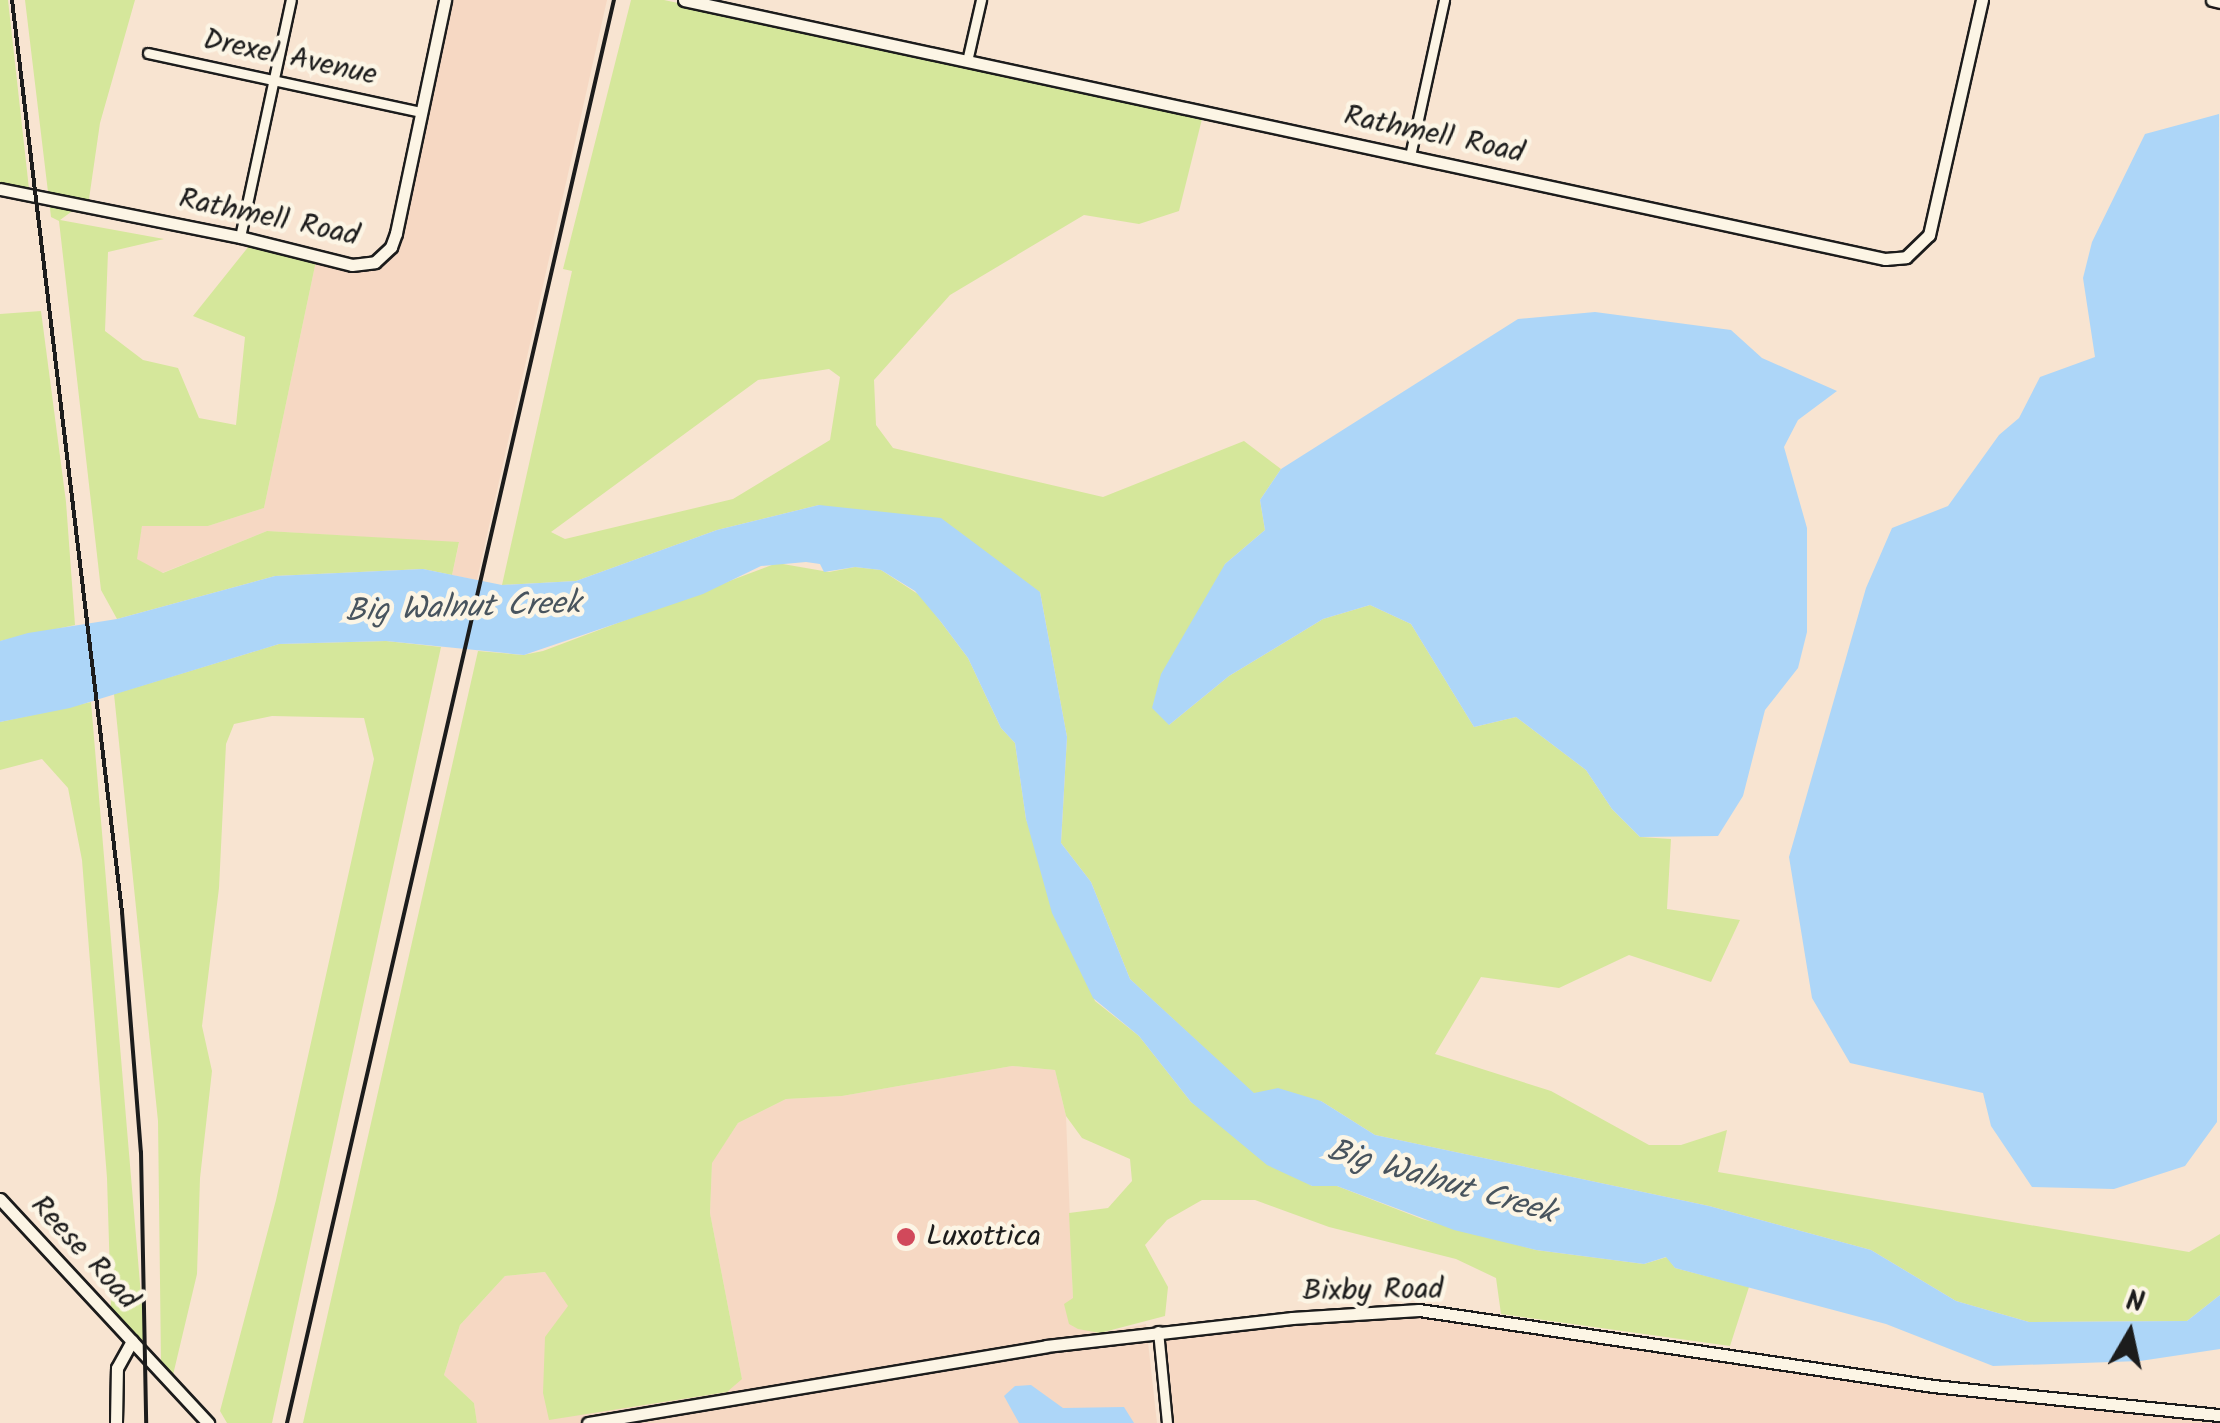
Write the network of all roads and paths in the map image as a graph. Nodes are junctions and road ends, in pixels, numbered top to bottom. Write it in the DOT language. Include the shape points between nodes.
graph roads {
  1 [pos="292,0"];
  2 [pos="445,0"];
  3 [pos="684,0"];
  4 [pos="981,0"];
  5 [pos="1444,0"];
  6 [pos="1982,0"];
  7 [pos="2212,0"];
  8 [pos="2220,2"];
  9 [pos="148,53"];
  10 [pos="967,62"];
  11 [pos="274,80"];
  12 [pos="422,112"];
  13 [pos="1410,156"];
  14 [pos="0,189"];
  15 [pos="240,237"];
  16 [pos="0,1200"];
  17 [pos="1158,1331"];
  18 [pos="132,1341"];
  19 [pos="2220,1415"];
  20 [pos="116,1423"];
  21 [pos="208,1423"];
  22 [pos="588,1423"];
  23 [pos="1167,1423"];
  1 -- 11 [label="street"];
  2 -- 12 [label="street, Rathmell Road"];
  3 -- 10 [label="street, Rathmell Road"];
  4 -- 10 [label="street"];
  5 -- 13 [label="street"];
  6 -- 13 [label="street, Rathmell Road" via="1932,225 1923,245 1906,257 1885,259"];
  7 -- 8 [label="street"];
  9 -- 11 [label="street, Drexel Avenue"];
  10 -- 13 [label="street, Rathmell Road"];
  11 -- 12 [label="street, Drexel Avenue"];
  11 -- 15 [label="street"];
  12 -- 15 [label="street, Rathmell Road" via="396,233 382,258 352,265"];
  14 -- 15 [label="street, Rathmell Road"];
  16 -- 18 [label="street, Reese Road"];
  17 -- 19 [label="street, Bixby Road" via="1418,1310 1933,1386"];
  17 -- 22 [label="street, Bixby Road"];
  17 -- 23 [label="street"];
  18 -- 20 [label="street" via="117,1368"];
  18 -- 21 [label="street"];
}
